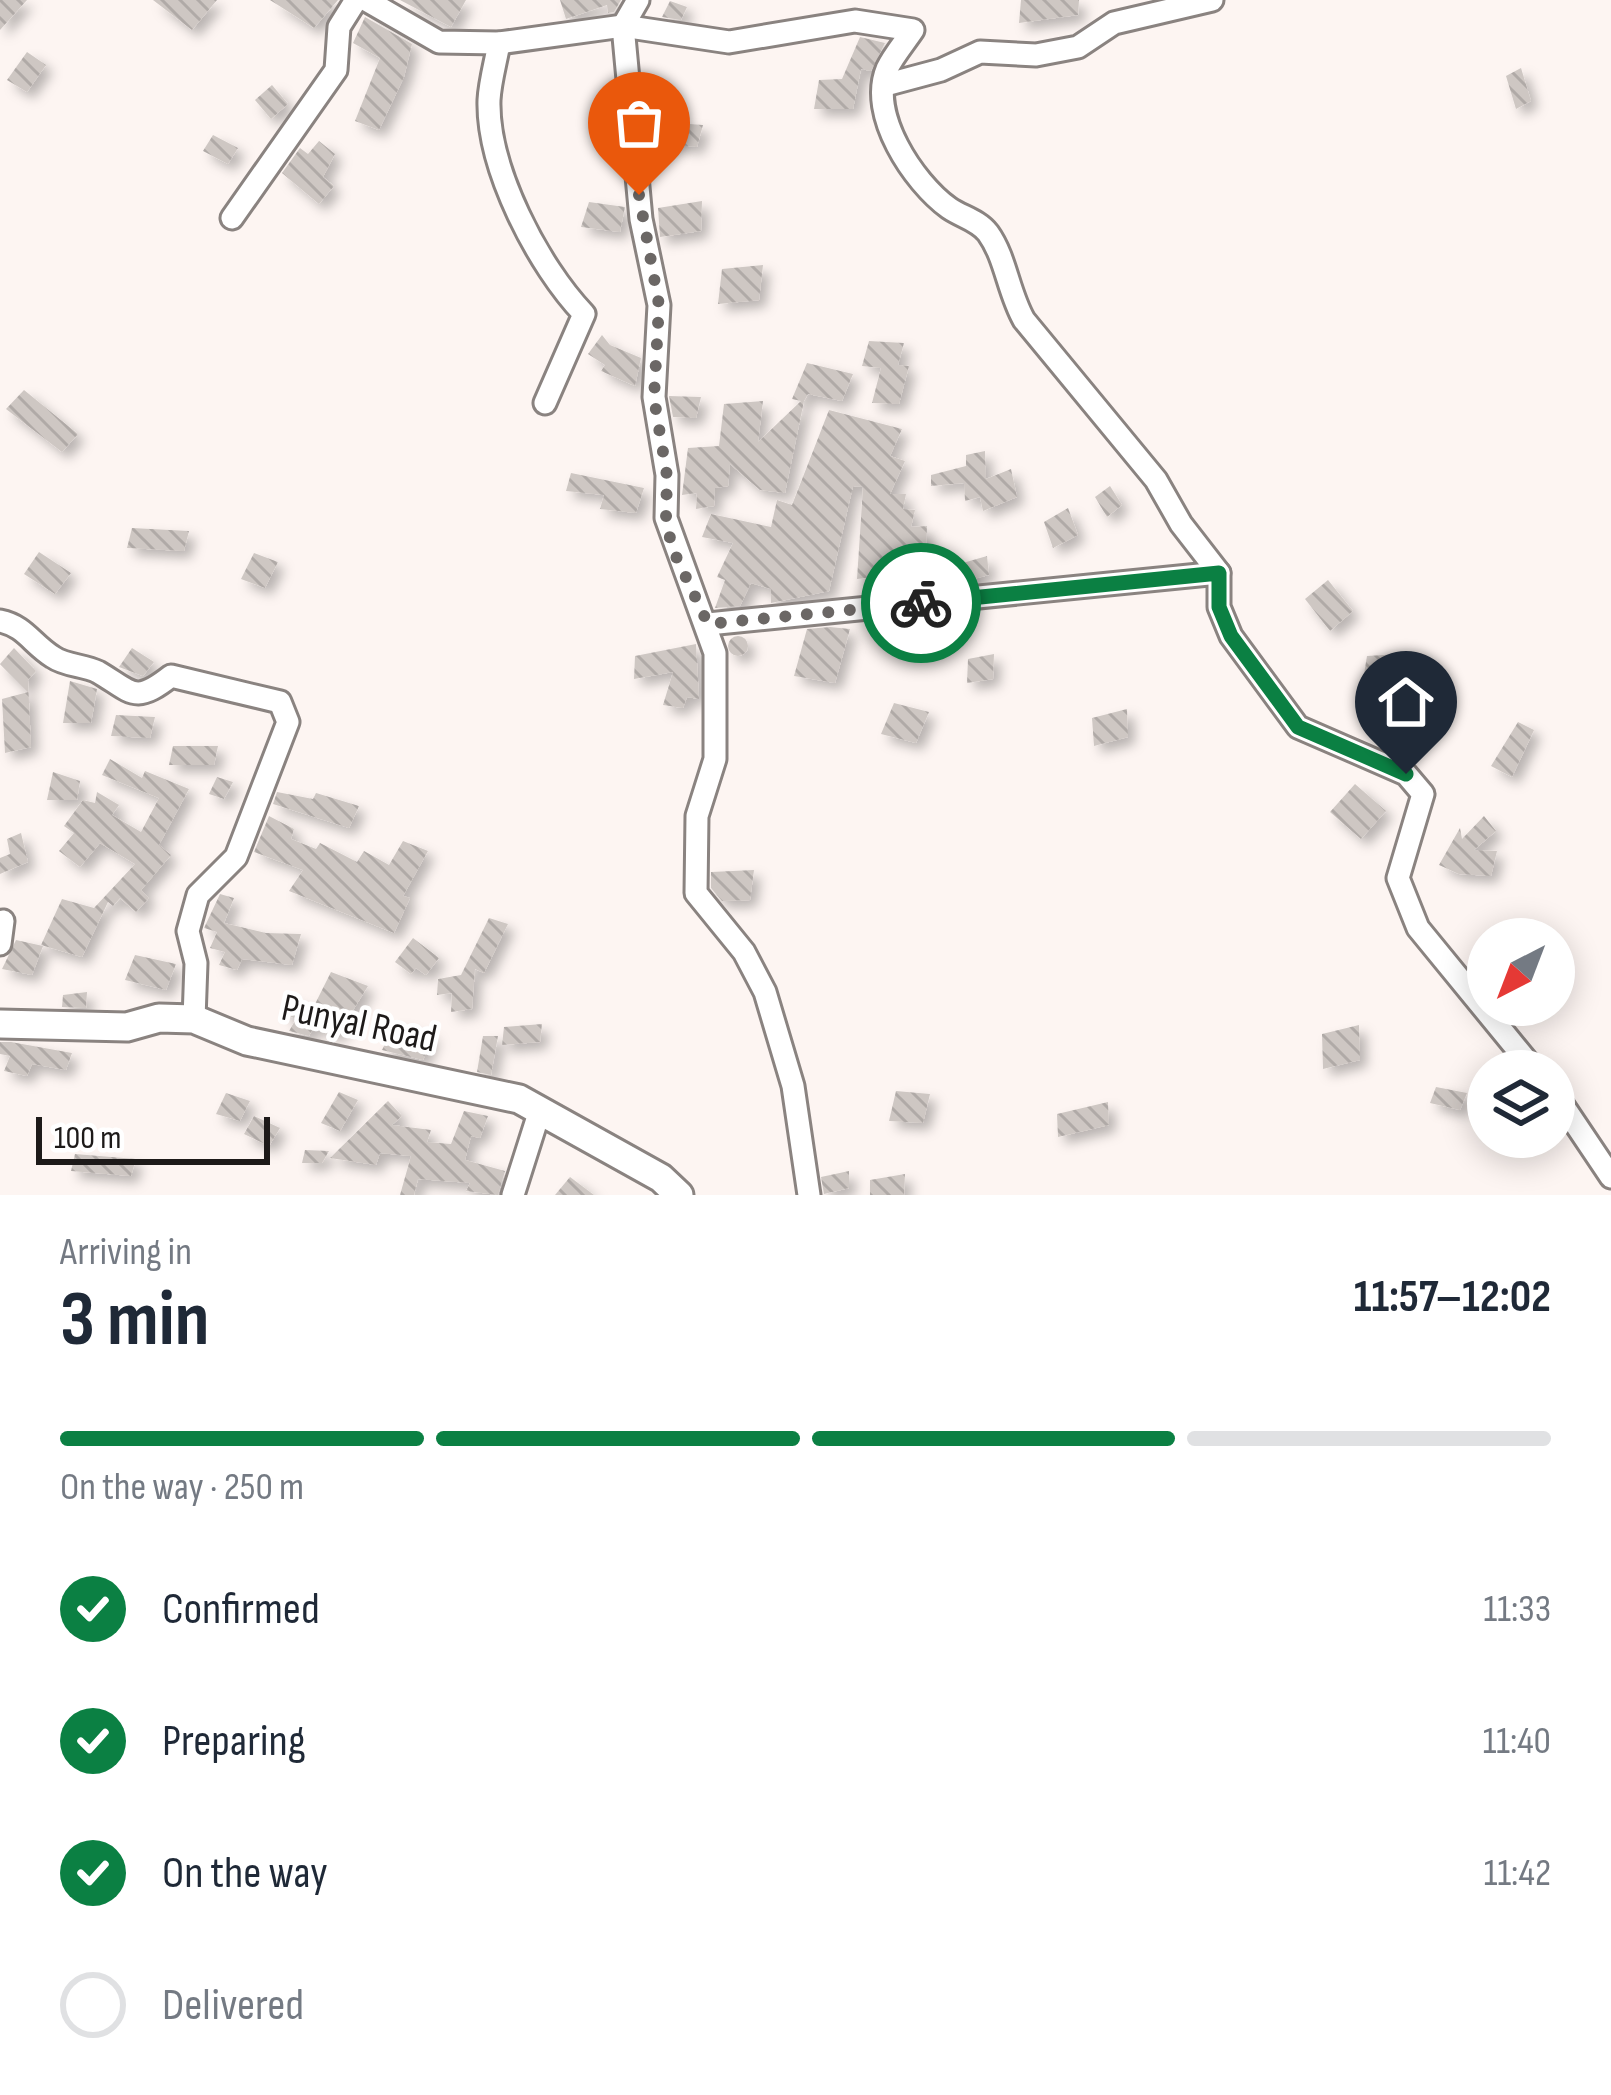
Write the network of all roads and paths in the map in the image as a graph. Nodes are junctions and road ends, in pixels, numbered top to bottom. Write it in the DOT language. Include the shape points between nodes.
graph roads {
  1 [pos="356,0"];
  2 [pos="366,0"];
  3 [pos="638,0"];
  4 [pos="1212,0"];
  5 [pos="623,26"];
  6 [pos="499,43"];
  7 [pos="885,85"];
  8 [pos="232,218"];
  9 [pos="545,403"];
  10 [pos="1219,573"];
  11 [pos="0,621"];
  12 [pos="708,624"];
  13 [pos="194,1019"];
  14 [pos="0,1024"];
  15 [pos="1517,1050"];
  16 [pos="541,1110"];
  17 [pos="1575,1124"];
  18 [pos="1611,1177"];
  19 [pos="513,1195"];
  20 [pos="680,1195"];
  21 [pos="808,1195"];
  1 -- 8 [label="street" via="339,27 336,70"];
  2 -- 6 [label="street" via="439,42"];
  3 -- 5 [label="street"];
  4 -- 7 [label="street" via="1114,23 1078,47 980,52"];
  5 -- 6 [label="street"];
  5 -- 7 [label="street" via="729,42 855,21 913,29"];
  5 -- 12 [label="street" via="641,219 659,305 654,398 666,518"];
  6 -- 9 [label="street" via="489,102 500,158 530,243 584,314"];
  7 -- 10 [label="street" via="883,111 920,180 983,227 1024,320 1111,419"];
  10 -- 12 [label="street"];
  10 -- 15 [label="street" via="1219,607 1231,636 1298,727 1406,774 1423,794 1397,878 1418,928"];
  11 -- 13 [label="street" via="126,693 149,693 171,676 280,702 288,722 242,844 198,895 188,931"];
  12 -- 21 [label="street" via="716,738 697,816 696,892 765,992 794,1086"];
  13 -- 14 [label="main road, Punyal Road" via="108,1028"];
  13 -- 16 [label="main road, Punyal Road" via="247,1041 386,1067"];
  16 -- 19 [label="street"];
  16 -- 20 [label="main road, Punyal Road"];
  17 -- 18 [label="street"];
}
